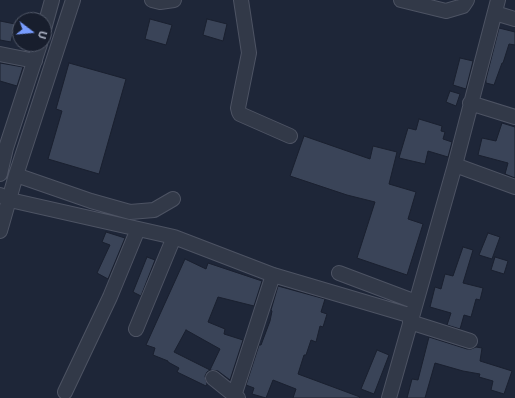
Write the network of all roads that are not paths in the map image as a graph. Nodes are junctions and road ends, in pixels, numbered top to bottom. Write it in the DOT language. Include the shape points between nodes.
graph roads {
  1 [pos="52,0"];
  2 [pos="73,0"];
  3 [pos="152,0"];
  4 [pos="174,0"];
  5 [pos="241,0"];
  6 [pos="401,0"];
  7 [pos="467,0"];
  8 [pos="496,7"];
  9 [pos="49,12"];
  10 [pos="515,19"];
  11 [pos="38,52"];
  12 [pos="0,54"];
  13 [pos="35,61"];
  14 [pos="470,103"];
  15 [pos="515,117"];
  16 [pos="290,136"];
  17 [pos="3,148"];
  18 [pos="455,166"];
  19 [pos="0,174"];
  20 [pos="16,175"];
  21 [pos="515,187"];
  22 [pos="5,198"];
  23 [pos="173,199"];
  24 [pos="138,228"];
  25 [pos="0,231"];
  26 [pos="174,237"];
  27 [pos="339,273"];
  28 [pos="273,275"];
  29 [pos="416,302"];
  30 [pos="411,319"];
  31 [pos="136,329"];
  32 [pos="470,341"];
  33 [pos="213,378"];
  34 [pos="65,392"];
  35 [pos="236,397"];
  36 [pos="389,398"];
  1 -- 9 [label="street"];
  2 -- 20 [label="street"];
  3 -- 4 [label="street"];
  5 -- 16 [label="street" via="249,52 239,112"];
  6 -- 7 [label="street" via="446,11 463,6"];
  8 -- 10 [label="street"];
  8 -- 14 [label="street"];
  11 -- 13 [label="street"];
  12 -- 13 [label="street"];
  13 -- 17 [label="street"];
  14 -- 15 [label="street"];
  14 -- 18 [label="street"];
  17 -- 19 [label="street"];
  18 -- 21 [label="street"];
  18 -- 29 [label="street"];
  20 -- 22 [label="street"];
  20 -- 23 [label="street" via="130,212 154,210"];
  22 -- 24 [label="street"];
  22 -- 25 [label="street"];
  24 -- 26 [label="street"];
  24 -- 34 [label="street" via="110,297"];
  26 -- 28 [label="street"];
  26 -- 31 [label="street"];
  27 -- 29 [label="street"];
  28 -- 30 [label="street"];
  28 -- 35 [label="street"];
  29 -- 30 [label="street"];
  30 -- 32 [label="street"];
  30 -- 36 [label="street"];
  33 -- 35 [label="street"];
}
